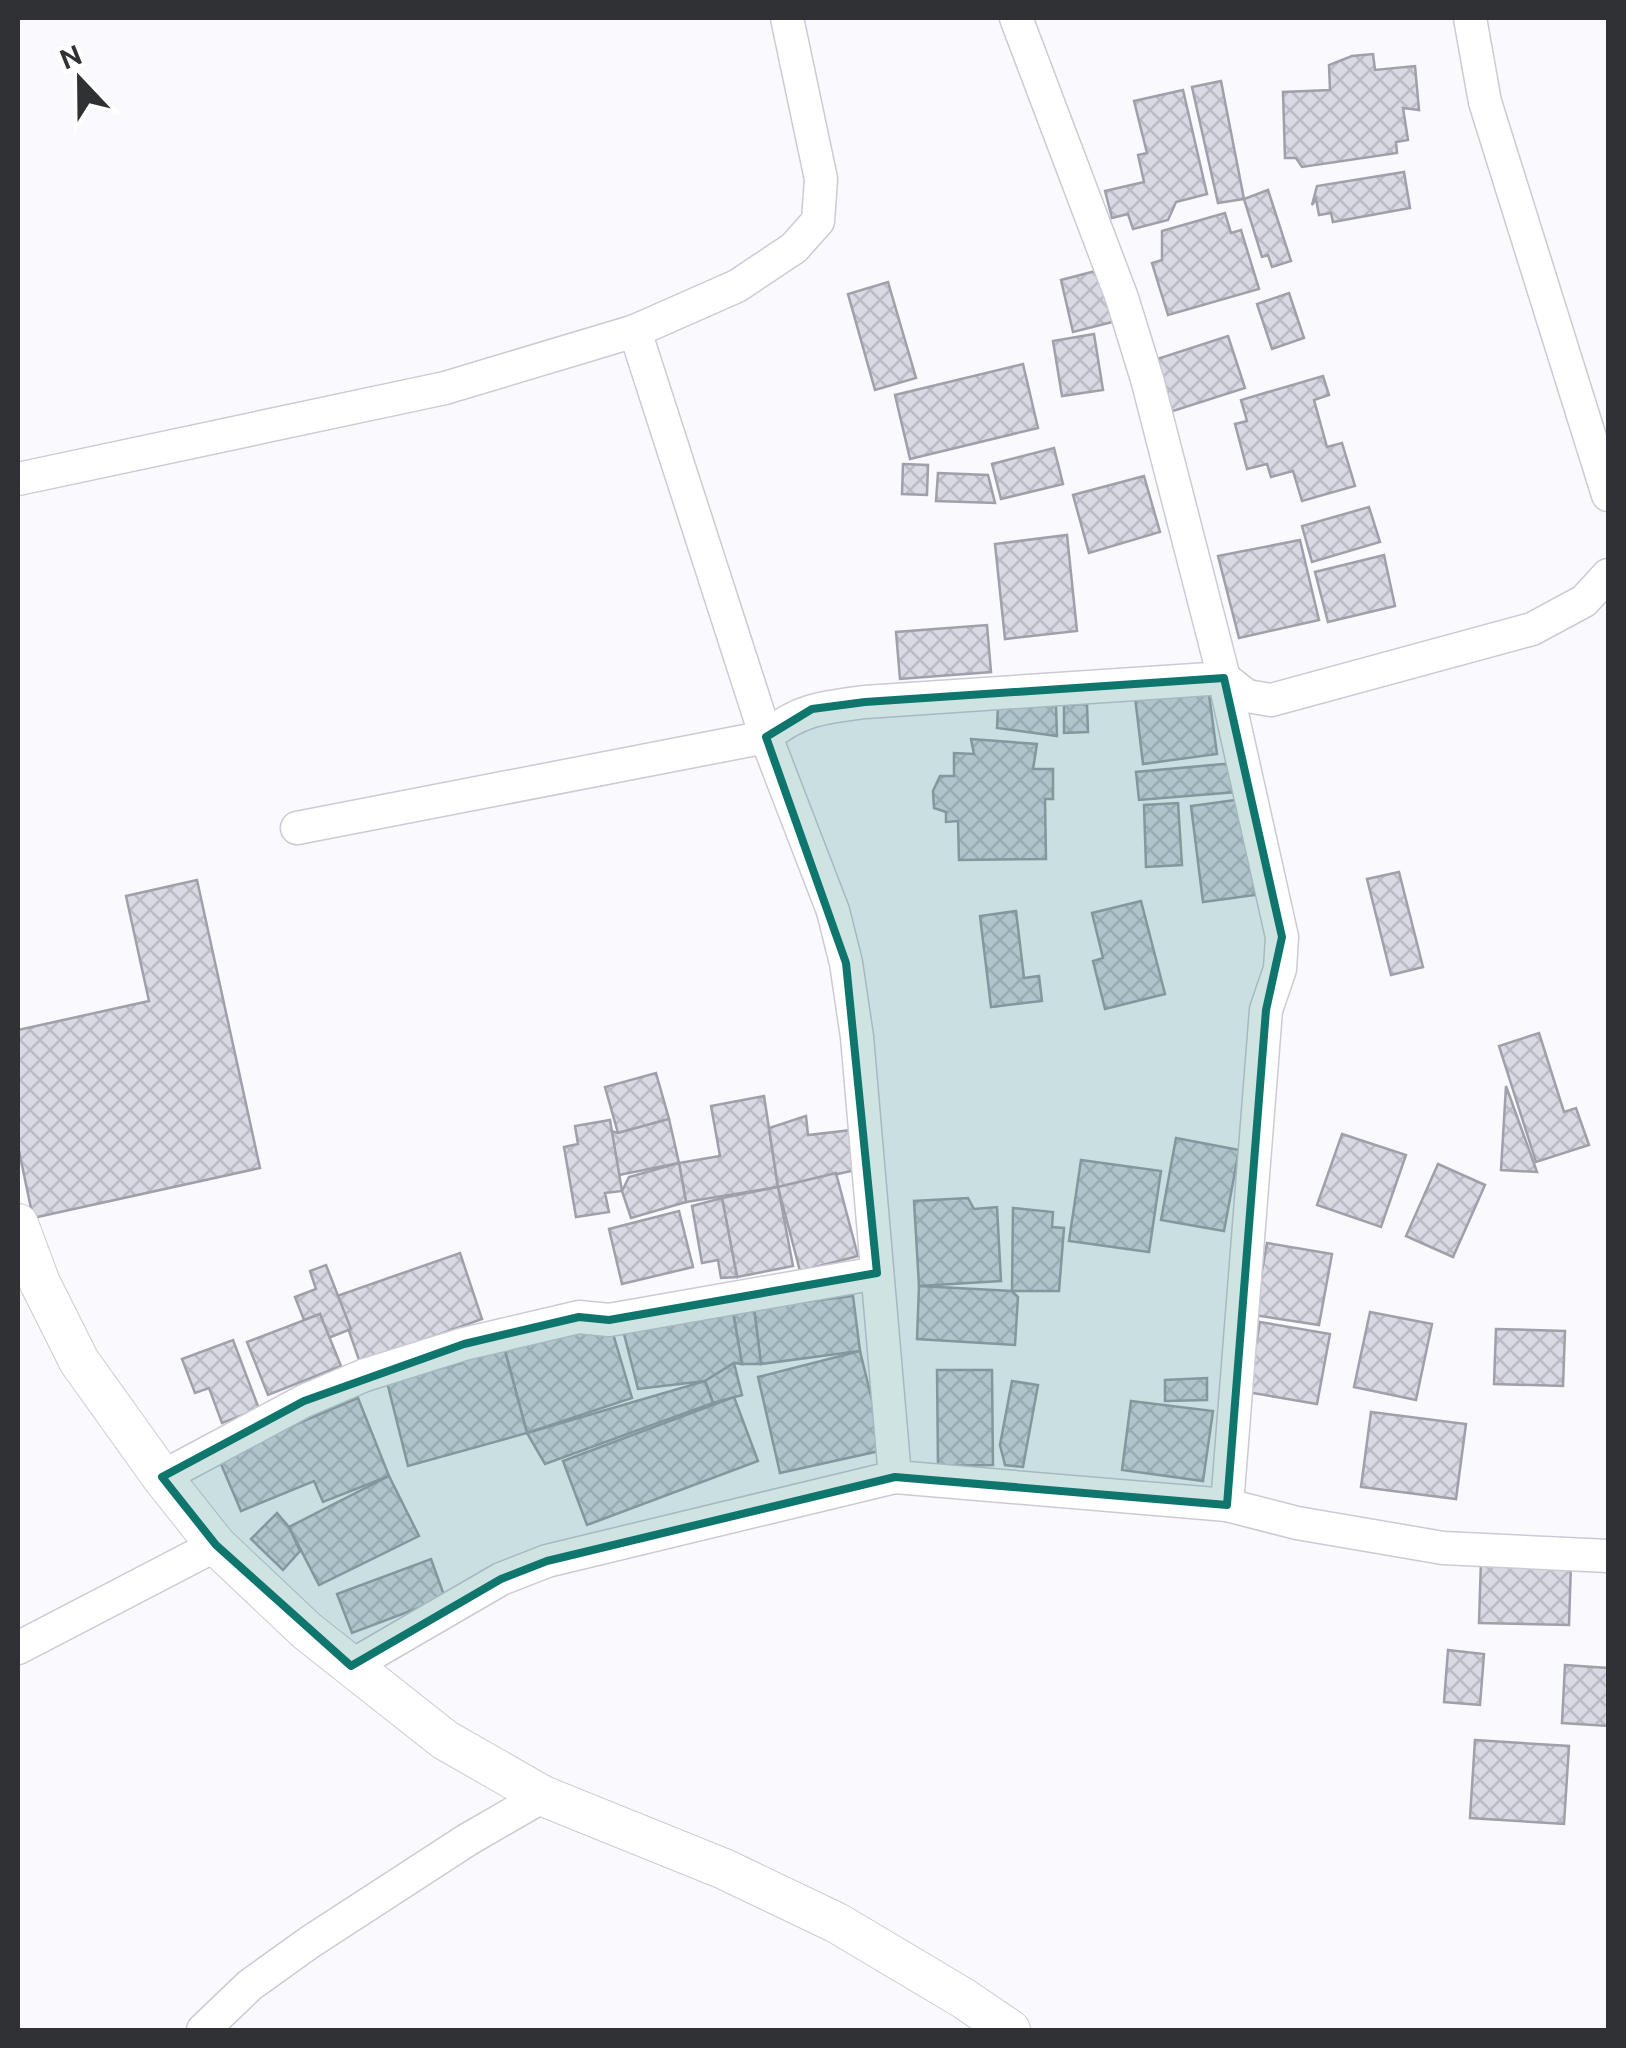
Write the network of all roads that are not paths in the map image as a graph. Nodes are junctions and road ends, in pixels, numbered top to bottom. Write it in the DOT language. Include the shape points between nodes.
graph roads {
  1 [pos="787,18"];
  2 [pos="1016,18"];
  3 [pos="1470,18"];
  4 [pos="635,331"];
  5 [pos="18,479"];
  6 [pos="1608,495"];
  7 [pos="1608,576"];
  8 [pos="1224,678"];
  9 [pos="766,737"];
  10 [pos="297,828"];
  11 [pos="18,1224"];
  12 [pos="877,1273"];
  13 [pos="894,1476"];
  14 [pos="162,1477"];
  15 [pos="1227,1506"];
  16 [pos="216,1545"];
  17 [pos="1608,1556"];
  18 [pos="18,1648"];
  19 [pos="351,1666"];
  20 [pos="543,1796"];
  21 [pos="203,2030"];
  22 [pos="1010,2030"];
  1 -- 4 [label="street" via="820,179 818,222 794,248 737,286"];
  2 -- 8 [label="street" via="1122,298"];
  3 -- 6 [label="street" via="1484,102"];
  4 -- 5 [label="street" via="444,388"];
  4 -- 9 [label="street"];
  7 -- 8 [label="street" via="1584,601 1532,628 1290,695 1247,696"];
  8 -- 9 [label="street" via="865,702 812,709"];
  8 -- 15 [label="street" via="1282,938 1266,1010"];
  9 -- 10 [label="street"];
  9 -- 12 [label="street" via="833,911 846,963"];
  11 -- 14 [label="street" via="79,1361"];
  12 -- 13 [label="street"];
  12 -- 14 [label="street" via="609,1320 579,1317 464,1344 304,1401"];
  13 -- 15 [label="street"];
  13 -- 19 [label="street" via="547,1562 500,1579"];
  14 -- 16 [label="street"];
  15 -- 17 [label="street" via="1443,1548"];
  16 -- 18 [label="street"];
  16 -- 19 [label="street"];
  19 -- 20 [label="street" via="445,1740"];
  20 -- 21 [label="street" via="310,1942"];
  20 -- 22 [label="street" via="837,1923"];
}
